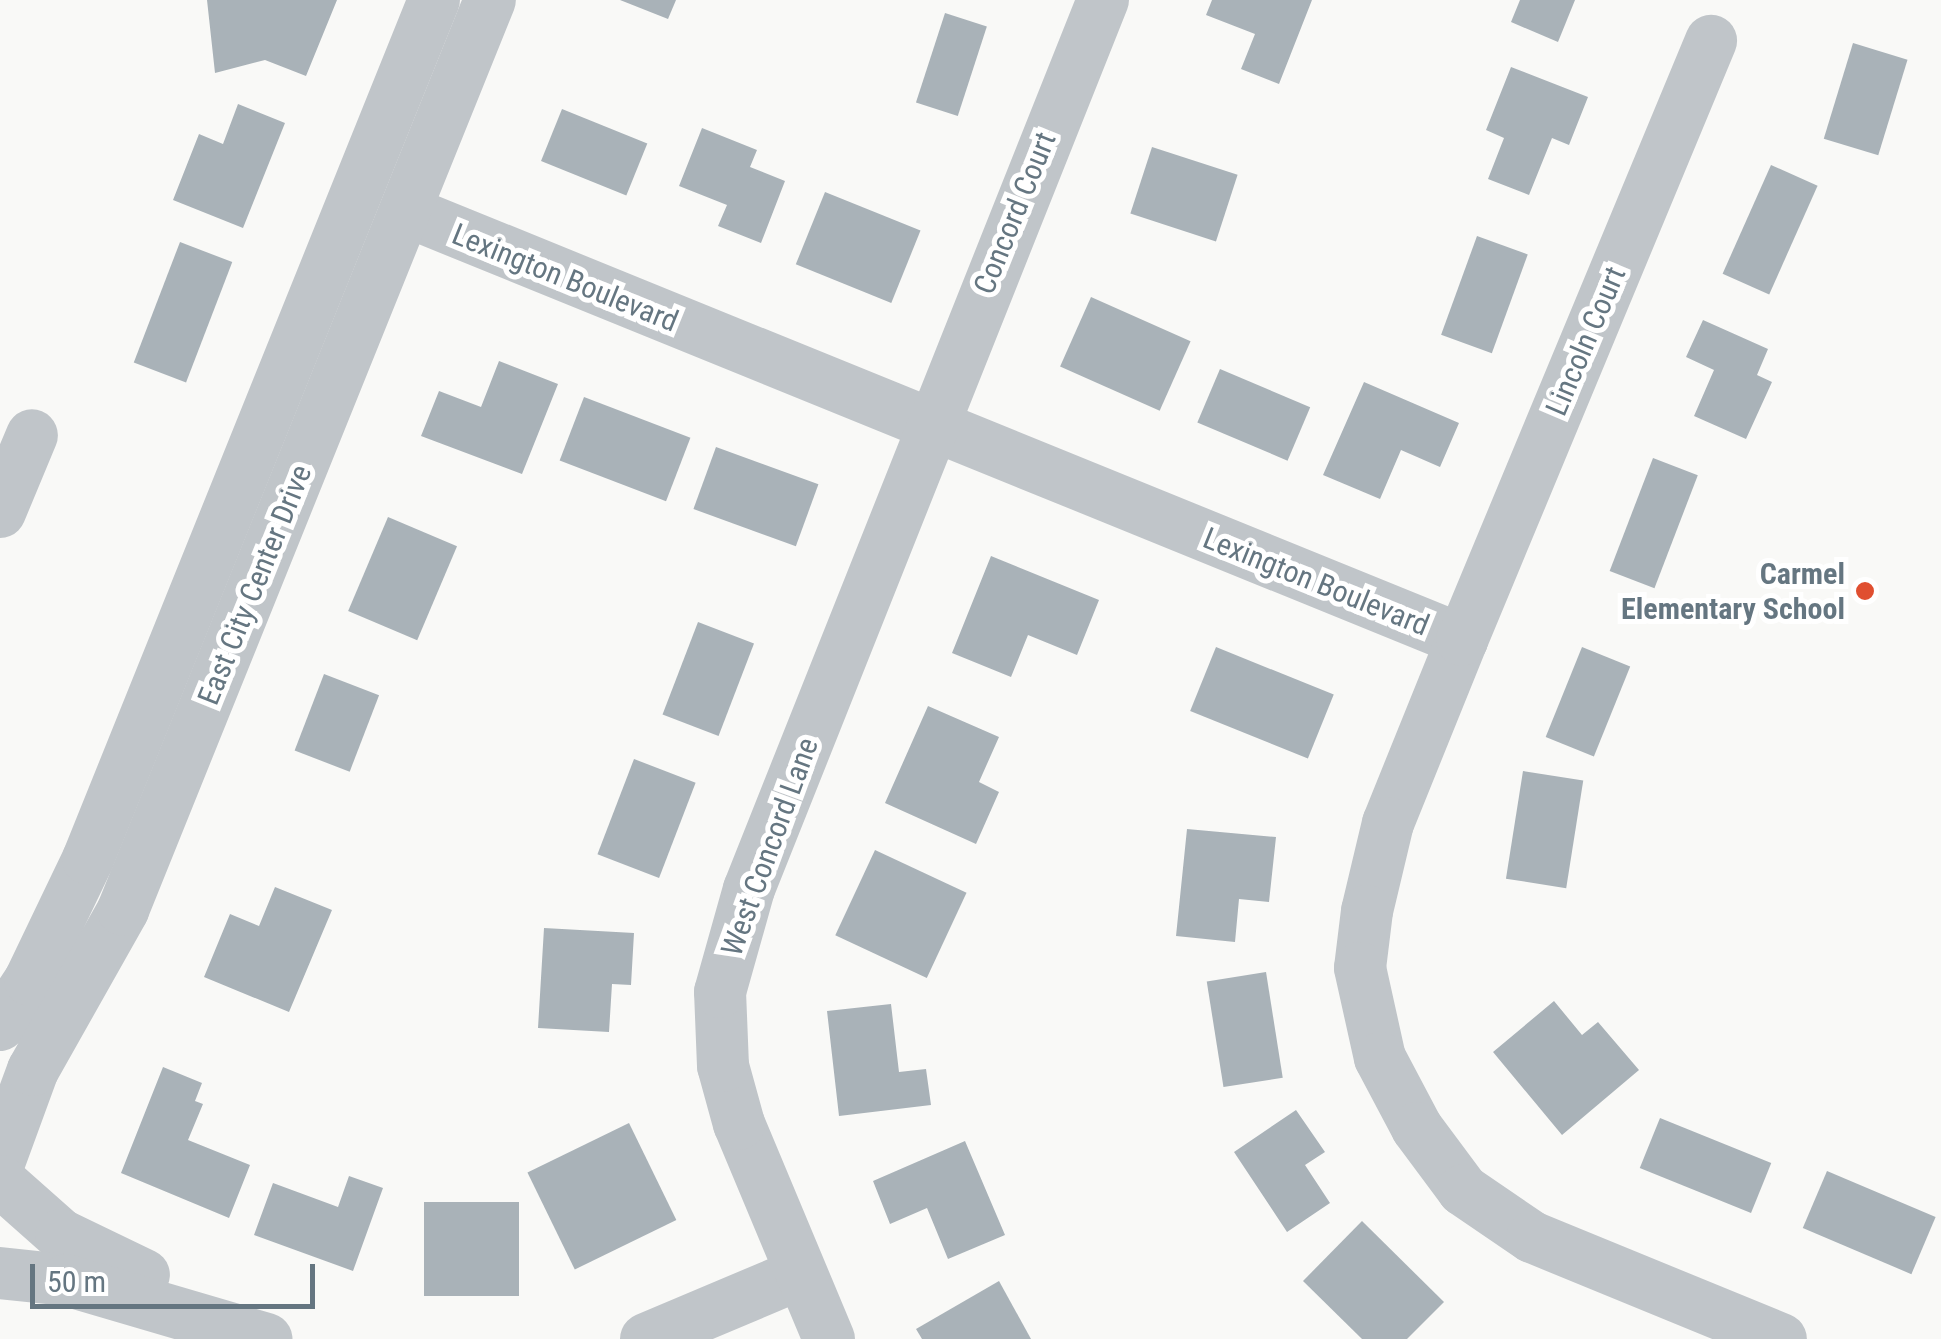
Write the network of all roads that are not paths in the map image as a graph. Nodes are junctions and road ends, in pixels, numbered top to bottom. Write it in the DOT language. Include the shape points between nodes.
graph roads {
  1 [pos="434,0"];
  2 [pos="490,0"];
  3 [pos="1102,0"];
  4 [pos="1710,42"];
  5 [pos="406,211"];
  6 [pos="930,427"];
  7 [pos="32,435"];
  8 [pos="0,512"];
  9 [pos="1462,640"];
  10 [pos="0,1025"];
  11 [pos="0,1160"];
  12 [pos="0,1184"];
  13 [pos="0,1214"];
  14 [pos="0,1273"];
  15 [pos="800,1274"];
  16 [pos="247,1331"];
  17 [pos="646,1339"];
  18 [pos="829,1339"];
  19 [pos="1781,1339"];
  1 -- 10 [label="street, East City Center Drive" via="95,843 57,929"];
  2 -- 5 [label="street, East City Center Drive"];
  3 -- 6 [label="street, Concord Court"];
  4 -- 9 [label="street, Lincoln Court"];
  5 -- 6 [label="street, Lexington Boulevard"];
  5 -- 11 [label="street, East City Center Drive" via="123,910 34,1070"];
  6 -- 9 [label="street, Lexington Boulevard"];
  6 -- 15 [label="street, West Concord Lane" via="749,889 720,992 723,1066 735,1110"];
  7 -- 8 [label="street"];
  9 -- 19 [label="street, Lexington Boulevard" via="1388,823 1366,912 1360,968 1380,1058 1418,1128 1464,1190 1532,1237"];
  12 -- 13 [label="street"];
  12 -- 16 [label="street" via="61,1235"];
  14 -- 16 [label="street" via="66,1280"];
  15 -- 17 [label="street"];
  15 -- 18 [label="street, West Concord Lane"];
}
